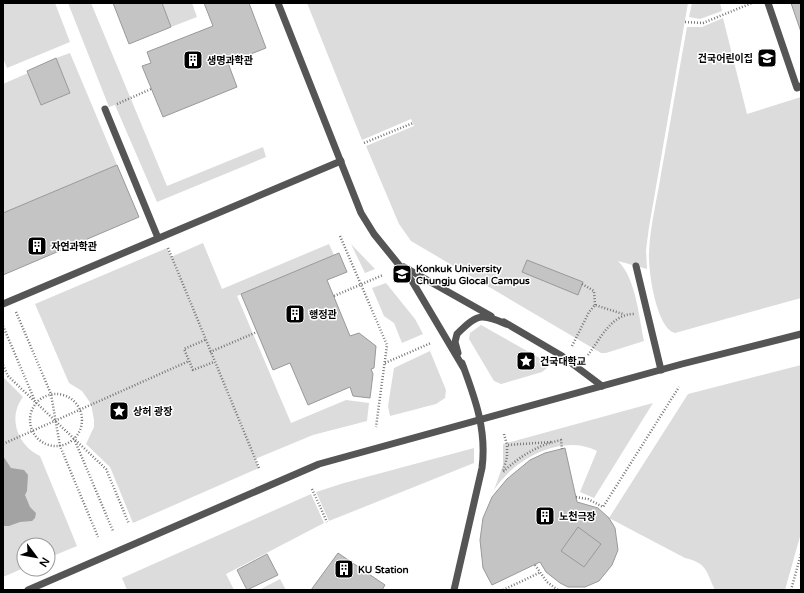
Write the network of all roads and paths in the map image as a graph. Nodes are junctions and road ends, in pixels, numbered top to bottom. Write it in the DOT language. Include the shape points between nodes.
graph roads {
  1 [pos="278,3"];
  2 [pos="752,3"];
  3 [pos="768,3"];
  4 [pos="685,22"];
  5 [pos="801,86"];
  6 [pos="134,97"];
  7 [pos="120,102"];
  8 [pos="105,109"];
  9 [pos="413,123"];
  10 [pos="364,143"];
  11 [pos="341,161"];
  12 [pos="340,236"];
  13 [pos="158,238"];
  14 [pos="168,248"];
  15 [pos="399,263"];
  16 [pos="636,266"];
  17 [pos="383,275"];
  18 [pos="361,284"];
  19 [pos="582,284"];
  20 [pos="334,296"];
  21 [pos="3,304"];
  22 [pos="595,305"];
  23 [pos="16,312"];
  24 [pos="624,314"];
  25 [pos="647,314"];
  26 [pos="506,324"];
  27 [pos="3,326"];
  28 [pos="257,332"];
  29 [pos="801,334"];
  30 [pos="205,340"];
  31 [pos="431,343"];
  32 [pos="572,346"];
  33 [pos="210,352"];
  34 [pos="588,355"];
  35 [pos="189,361"];
  36 [pos="214,362"];
  37 [pos="385,363"];
  38 [pos="3,365"];
  39 [pos="463,367"];
  40 [pos="661,370"];
  41 [pos="602,386"];
  42 [pos="679,387"];
  43 [pos="51,394"];
  44 [pos="36,403"];
  45 [pos="80,410"];
  46 [pos="481,419"];
  47 [pos="55,421"];
  48 [pos="376,427"];
  49 [pos="32,432"];
  50 [pos="504,434"];
  51 [pos="74,439"];
  52 [pos="551,442"];
  53 [pos="3,444"];
  54 [pos="507,445"];
  55 [pos="60,446"];
  56 [pos="562,449"];
  57 [pos="259,468"];
  58 [pos="312,489"];
  59 [pos="576,496"];
  60 [pos="326,522"];
  61 [pos="129,524"];
  62 [pos="114,531"];
  63 [pos="98,537"];
  64 [pos="801,554"];
  65 [pos="535,565"];
  66 [pos="539,573"];
  67 [pos="28,590"];
  68 [pos="454,590"];
  69 [pos="503,590"];
  70 [pos="558,590"];
  71 [pos="791,590"];
  1 -- 11 [label="lane"];
  2 -- 4 [label="path" via="703,23"];
  3 -- 5 [label="lane" via="797,88"];
  6 -- 7 [label="path" via="151,89"];
  8 -- 13 [label="lane"];
  9 -- 10 [label="path"];
  11 -- 13 [label="lane"];
  11 -- 15 [label="lane" via="361,213 374,234"];
  12 -- 18 [label="path"];
  13 -- 21 [label="lane"];
  14 -- 30 [label="path"];
  15 -- 26 [label="lane" via="419,277"];
  15 -- 39 [label="lane"];
  16 -- 25 [label="lane"];
  17 -- 18 [label="path"];
  18 -- 20 [label="path"];
  18 -- 37 [label="path" via="387,346"];
  19 -- 22 [label="path" via="594,291"];
  22 -- 24 [label="path"];
  22 -- 32 [label="path"];
  23 -- 43 [label="path"];
  24 -- 25 [label="path"];
  24 -- 34 [label="path" via="608,328"];
  25 -- 40 [label="lane"];
  26 -- 39 [label="lane" via="480,316 460,331 455,342"];
  26 -- 41 [label="lane" via="562,356"];
  27 -- 44 [label="path"];
  28 -- 33 [label="path"];
  29 -- 40 [label="lane"];
  30 -- 33 [label="path"];
  30 -- 35 [label="path" via="184,349"];
  31 -- 37 [label="path"];
  33 -- 36 [label="path"];
  35 -- 36 [label="path" via="193,370"];
  35 -- 45 [label="path"];
  36 -- 57 [label="path"];
  37 -- 48 [label="path"];
  38 -- 44 [label="path" via="8,376"];
  39 -- 46 [label="lane"];
  40 -- 41 [label="lane"];
  41 -- 46 [label="lane"];
  42 -- 59 [label="path" via="603,507"];
  43 -- 44 [label="path"];
  43 -- 45 [label="path" via="70,398"];
  43 -- 47 [label="path"];
  44 -- 47 [label="path"];
  44 -- 49 [label="path" via="30,415 29,424"];
  45 -- 47 [label="path"];
  45 -- 51 [label="path" via="82,425"];
  46 -- 67 [label="lane" via="319,464"];
  46 -- 68 [label="lane" via="484,440 482,468"];
  47 -- 49 [label="path"];
  47 -- 51 [label="path"];
  47 -- 55 [label="path"];
  49 -- 53 [label="path"];
  49 -- 55 [label="path" via="41,443"];
  50 -- 54 [label="path"];
  51 -- 55 [label="path"];
  51 -- 61 [label="path" via="106,470"];
  51 -- 62 [label="path"];
  52 -- 54 [label="path"];
  52 -- 54 [label="path" via="526,453 503,472"];
  52 -- 56 [label="path" via="561,440"];
  55 -- 63 [label="path"];
  58 -- 60 [label="path"];
  64 -- 71 [label="path"];
  65 -- 66 [label="path"];
  66 -- 69 [label="path"];
  66 -- 70 [label="path"];
}
